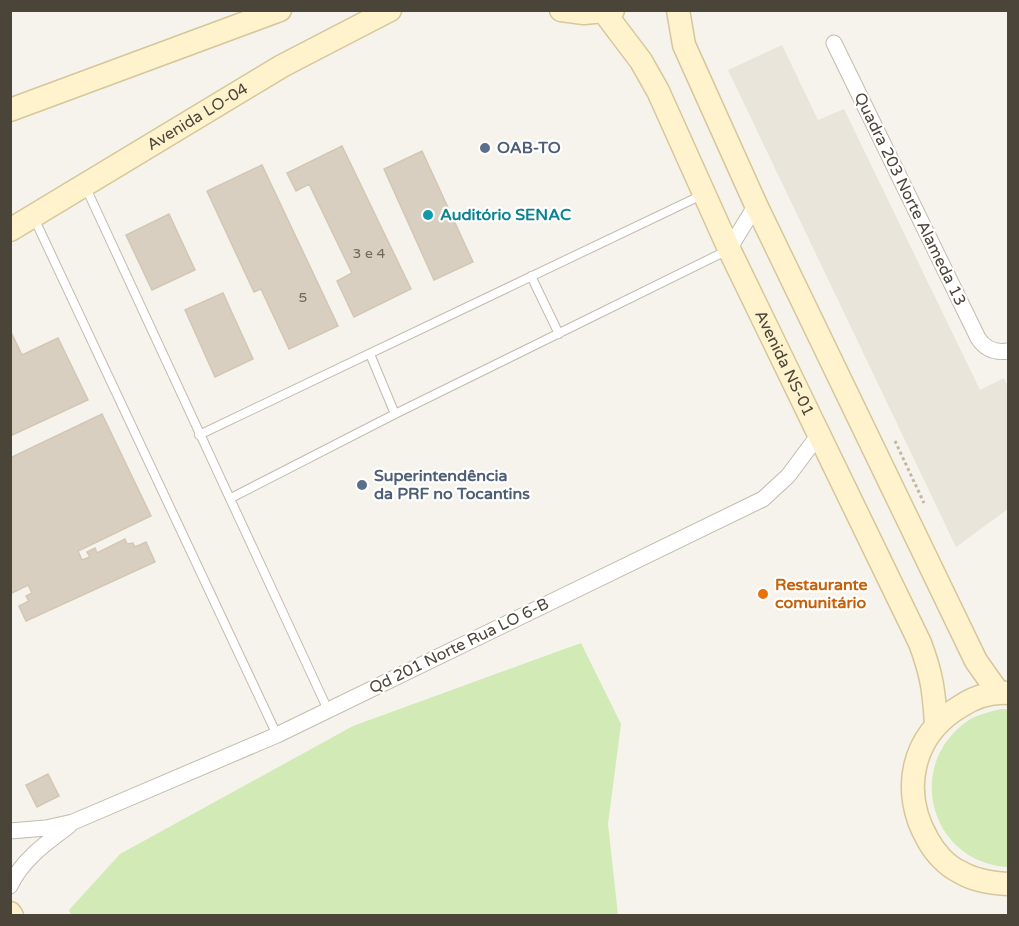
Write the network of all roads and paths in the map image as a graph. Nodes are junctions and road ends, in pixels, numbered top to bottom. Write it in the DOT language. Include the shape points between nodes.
graph roads {
  1 [pos="280,10"];
  2 [pos="390,10"];
  3 [pos="561,10"];
  4 [pos="678,10"];
  5 [pos="609,11"];
  6 [pos="834,43"];
  7 [pos="10,110"];
  8 [pos="85,186"];
  9 [pos="704,194"];
  10 [pos="756,205"];
  11 [pos="34,217"];
  12 [pos="10,230"];
  13 [pos="729,249"];
  14 [pos="531,276"];
  15 [pos="559,334"];
  16 [pos="1008,351"];
  17 [pos="370,354"];
  18 [pos="395,414"];
  19 [pos="820,433"];
  20 [pos="199,435"];
  21 [pos="231,498"];
  22 [pos="1003,693"];
  23 [pos="328,710"];
  24 [pos="936,725"];
  25 [pos="277,735"];
  26 [pos="73,822"];
  27 [pos="10,831"];
  28 [pos="1008,884"];
  29 [pos="10,886"];
  1 -- 7 [label="street"];
  2 -- 8 [label="street, Avenida LO-04" via="282,66"];
  3 -- 5 [label="street, Avenida NS-01"];
  4 -- 10 [label="street" via="684,45"];
  5 -- 9 [label="street, Avenida NS-01" via="658,92"];
  6 -- 16 [label="street, Quadra 203 Norte Alameda 13" via="978,338 992,350"];
  8 -- 11 [label="street, Avenida LO-04"];
  8 -- 20 [label="lane"];
  9 -- 13 [label="street, Avenida NS-01"];
  9 -- 14 [label="lane"];
  10 -- 13 [label="street"];
  10 -- 22 [label="street" via="976,661"];
  11 -- 12 [label="street, Avenida LO-04"];
  11 -- 25 [label="lane"];
  13 -- 15 [label="lane"];
  13 -- 19 [label="street, Avenida NS-01"];
  14 -- 15 [label="lane"];
  14 -- 17 [label="lane"];
  15 -- 18 [label="lane"];
  17 -- 18 [label="lane"];
  17 -- 20 [label="lane"];
  18 -- 21 [label="lane"];
  19 -- 23 [label="street, Qd 201 Norte Rua LO 6-B" via="788,476 763,499"];
  19 -- 24 [label="street, Avenida NS-01" via="920,643 934,687"];
  20 -- 21 [label="lane"];
  21 -- 23 [label="lane"];
  22 -- 24 [label="street" via="972,699"];
  23 -- 25 [label="street, Qd 201 Norte Rua LO 6-B"];
  24 -- 28 [label="street" via="916,761 912,793 918,824 934,852 959,872 989,883"];
  25 -- 26 [label="street, Qd 201 Norte Rua LO 6-B"];
  26 -- 27 [label="street, Qd 201 Norte Rua LO 6-B"];
  26 -- 29 [label="street, Qd 201 Norte Rua LO 6-B" via="28,860"];
}
